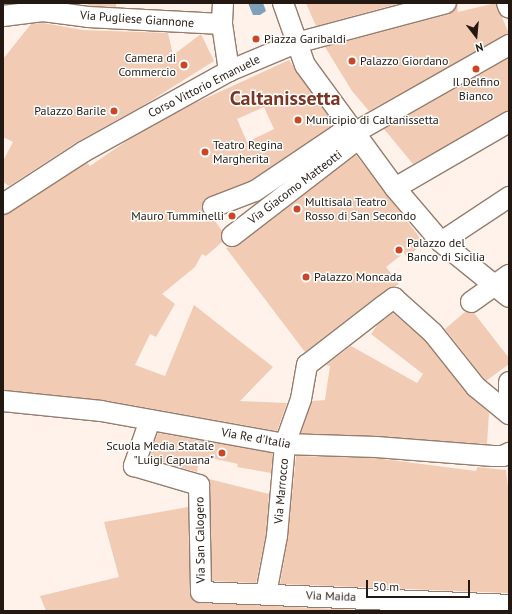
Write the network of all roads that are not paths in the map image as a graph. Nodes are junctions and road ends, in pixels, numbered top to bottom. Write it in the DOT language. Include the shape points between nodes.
graph roads {
  1 [pos="223,3"];
  2 [pos="283,3"];
  3 [pos="446,3"];
  4 [pos="507,3"];
  5 [pos="3,6"];
  6 [pos="509,8"];
  7 [pos="4,16"];
  8 [pos="222,24"];
  9 [pos="3,30"];
  10 [pos="296,43"];
  11 [pos="509,45"];
  12 [pos="229,71"];
  13 [pos="509,122"];
  14 [pos="354,133"];
  15 [pos="296,174"];
  16 [pos="396,188"];
  17 [pos="509,197"];
  18 [pos="3,204"];
  19 [pos="212,207"];
  20 [pos="232,236"];
  21 [pos="441,242"];
  22 [pos="504,286"];
  23 [pos="471,302"];
  24 [pos="509,382"];
  25 [pos="3,401"];
  26 [pos="509,410"];
  27 [pos="509,414"];
  28 [pos="150,420"];
  29 [pos="285,444"];
  30 [pos="509,453"];
  31 [pos="201,592"];
  32 [pos="266,594"];
  33 [pos="509,605"];
  1 -- 8 [label="street"];
  2 -- 10 [label="street"];
  3 -- 10 [label="street, Corso Vittorio Emanuele"];
  4 -- 6 [label="street"];
  5 -- 7 [label="street"];
  7 -- 8 [label="street, Via Pugliese Giannone" via="43,11"];
  7 -- 9 [label="street"];
  8 -- 12 [label="street"];
  10 -- 12 [label="street, Corso Vittorio Emanuele"];
  10 -- 14 [label="street" via="305,65"];
  11 -- 14 [label="street, Via Giacomo Matteotti"];
  12 -- 18 [label="street, Corso Vittorio Emanuele" via="95,144"];
  13 -- 16 [label="street"];
  14 -- 15 [label="street, Via Giacomo Matteotti"];
  14 -- 16 [label="street"];
  15 -- 19 [label="street, Via Giacomo Matteotti"];
  15 -- 20 [label="street, Via Giacomo Matteotti"];
  16 -- 21 [label="street"];
  17 -- 21 [label="street"];
  21 -- 22 [label="street"];
  22 -- 23 [label="street"];
  24 -- 26 [label="street"];
  25 -- 28 [label="street, Via Re d'Italia" via="62,406"];
  27 -- 29 [label="street, Via Marrocco" via="476,387 433,333 394,298 306,371 301,399"];
  28 -- 29 [label="street, Via Re d'Italia"];
  28 -- 31 [label="street, Via San Calogero" via="134,466 199,485"];
  29 -- 30 [label="street, Via Re d'Italia" via="376,447 493,456"];
  29 -- 32 [label="street, Via Marrocco" via="277,536"];
  31 -- 32 [label="street, Via Maida"];
  32 -- 33 [label="street, Via Maida"];
}
